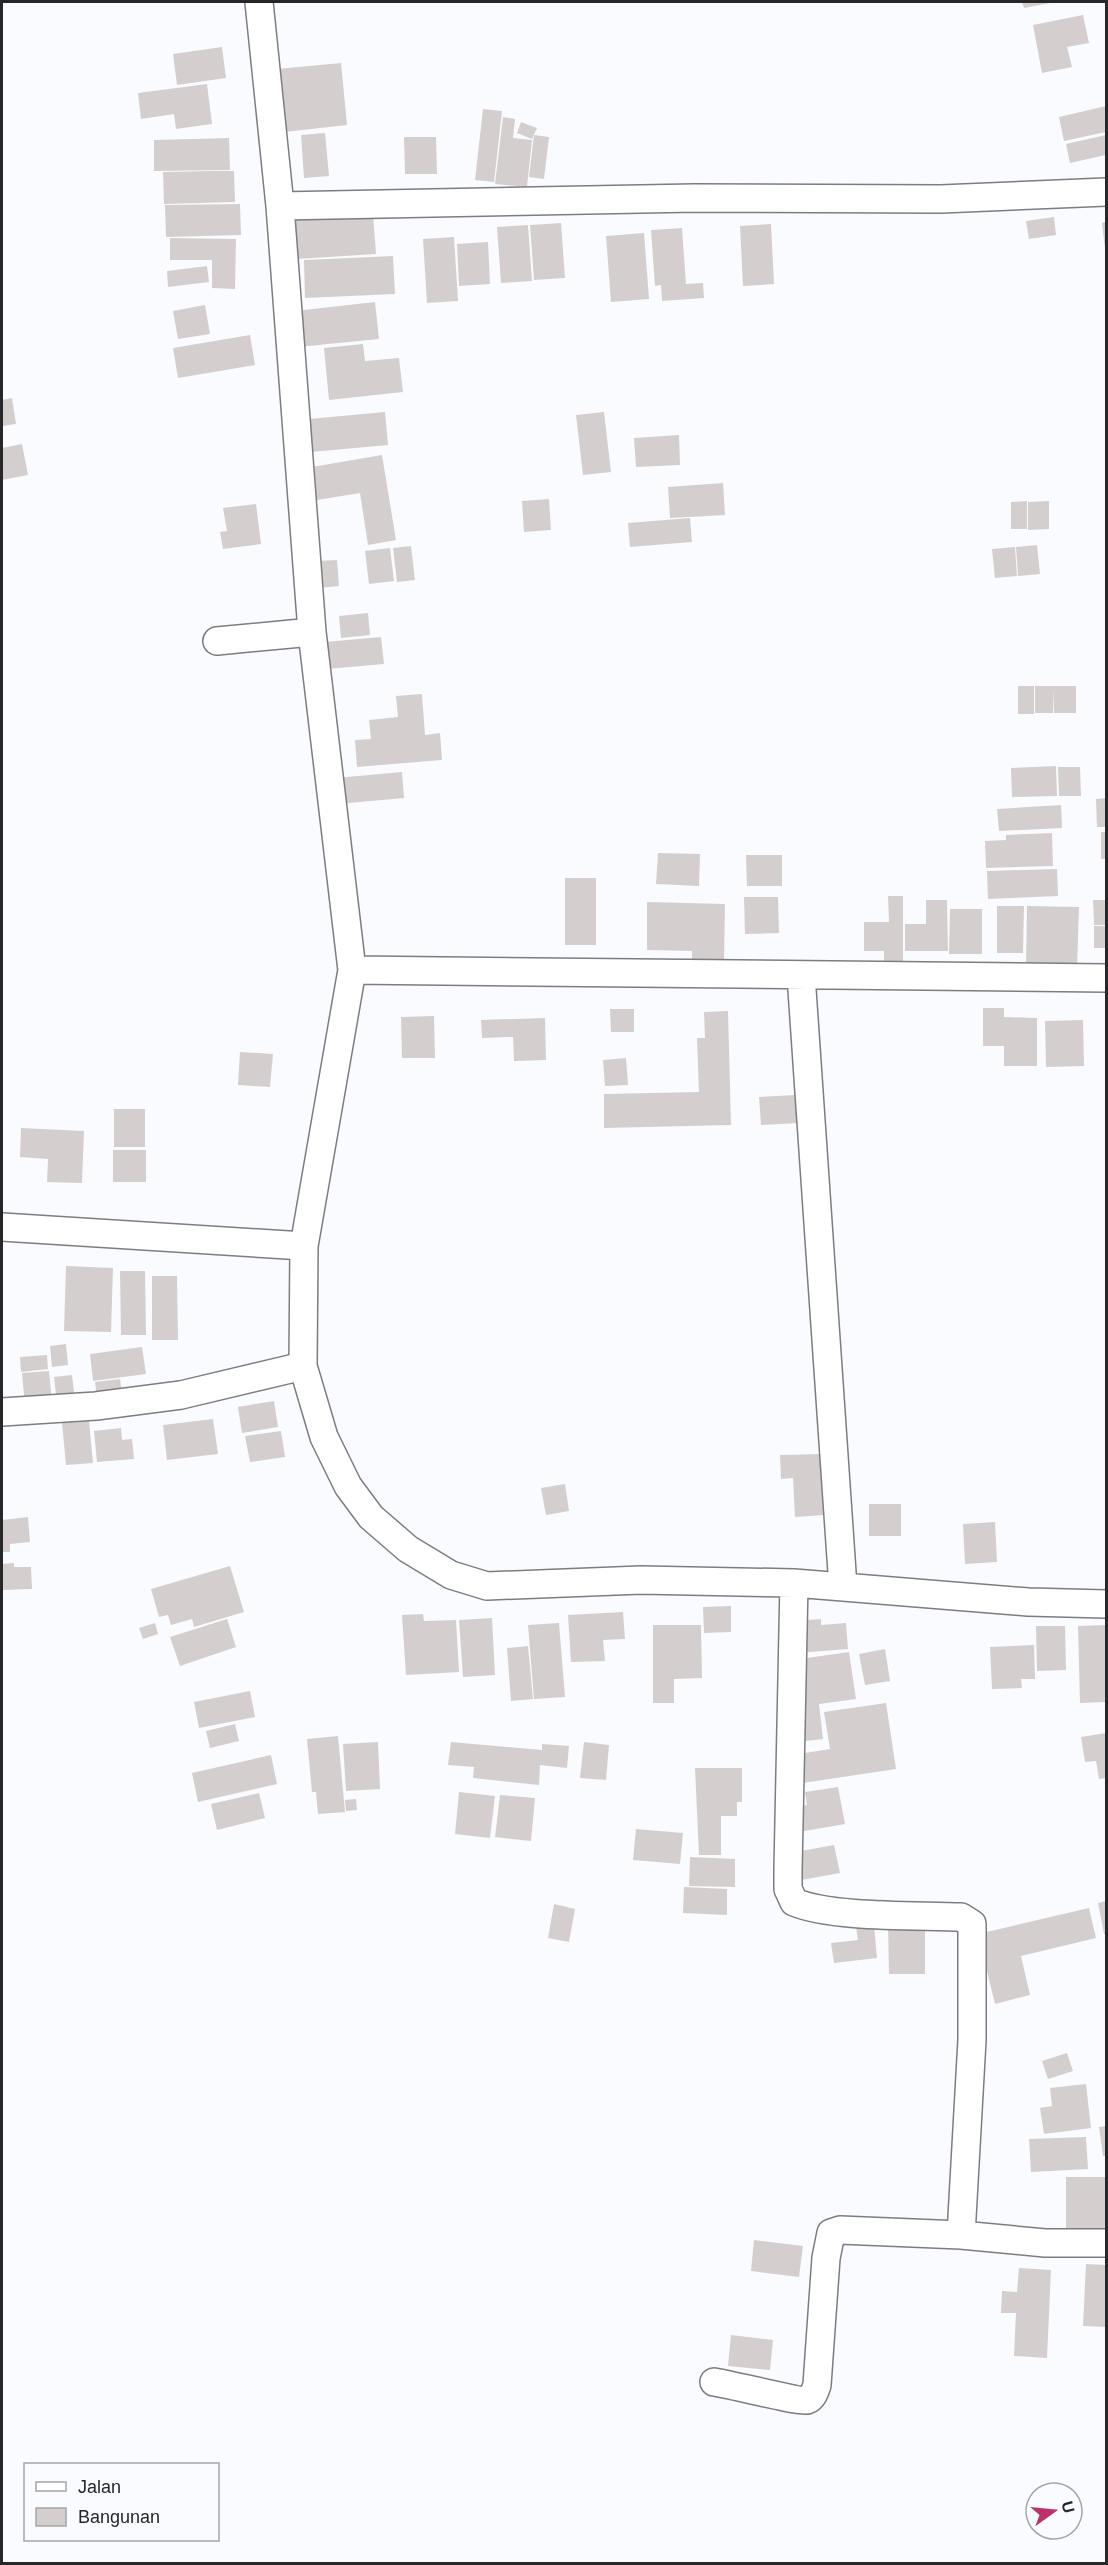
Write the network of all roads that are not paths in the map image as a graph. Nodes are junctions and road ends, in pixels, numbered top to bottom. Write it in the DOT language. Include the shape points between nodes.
graph roads {
  1 [pos="260,2"];
  2 [pos="1107,192"];
  3 [pos="280,206"];
  4 [pos="312,632"];
  5 [pos="217,641"];
  6 [pos="352,970"];
  7 [pos="801,975"];
  8 [pos="1107,978"];
  9 [pos="2,1227"];
  10 [pos="304,1246"];
  11 [pos="303,1366"];
  12 [pos="2,1412"];
  13 [pos="794,1583"];
  14 [pos="843,1587"];
  15 [pos="1107,1604"];
  16 [pos="961,2235"];
  17 [pos="1107,2243"];
  18 [pos="714,2382"];
  1 -- 3 [label="street"];
  2 -- 3 [label="street" via="941,199 694,198"];
  3 -- 4 [label="street"];
  4 -- 5 [label="street"];
  4 -- 6 [label="street"];
  6 -- 7 [label="street"];
  6 -- 10 [label="street"];
  7 -- 8 [label="street"];
  7 -- 14 [label="street"];
  9 -- 10 [label="street"];
  10 -- 11 [label="street"];
  11 -- 12 [label="street" via="181,1395"];
  11 -- 13 [label="street" via="324,1437 348,1486 371,1517 408,1549 451,1575 487,1586 641,1580"];
  13 -- 14 [label="street"];
  13 -- 16 [label="street" via="788,1890 794,1902 807,1908 843,1912 961,1917 972,1924 972,2040"];
  14 -- 15 [label="street" via="1028,1602"];
  16 -- 17 [label="street" via="1044,2243"];
  16 -- 18 [label="street" via="840,2230 831,2234 814,2395 795,2401"];
}
